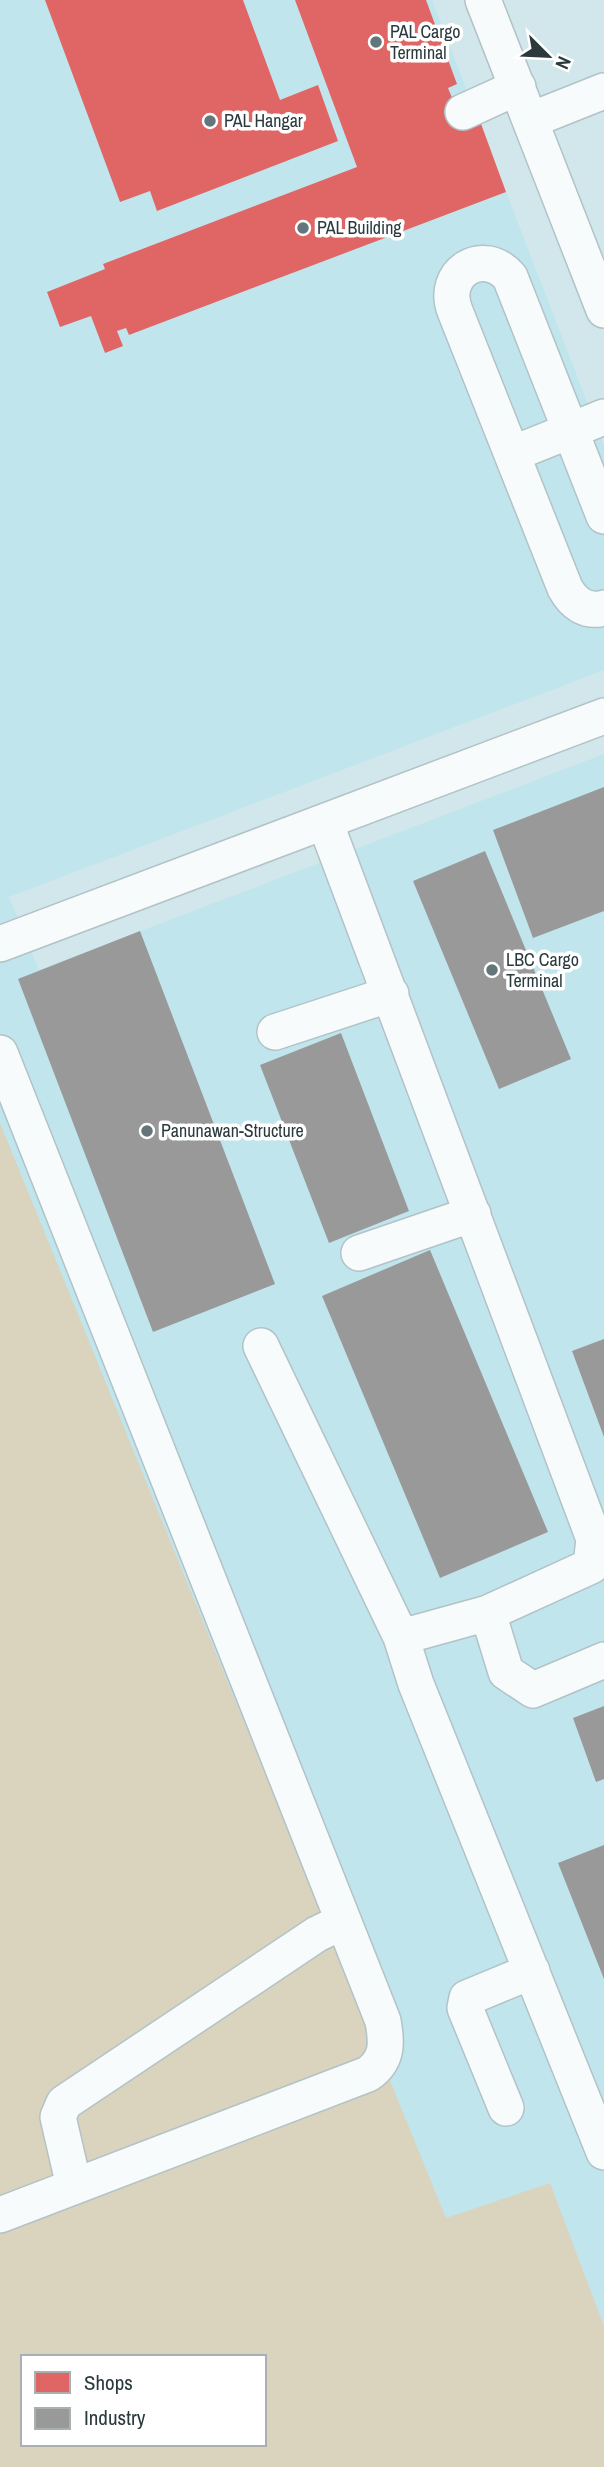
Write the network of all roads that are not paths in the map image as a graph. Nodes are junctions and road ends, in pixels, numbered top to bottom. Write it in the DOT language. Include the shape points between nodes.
graph roads {
  1 [pos="484,0"];
  2 [pos="518,87"];
  3 [pos="604,92"];
  4 [pos="463,112"];
  5 [pos="531,120"];
  6 [pos="604,310"];
  7 [pos="604,416"];
  8 [pos="572,430"];
  9 [pos="512,454"];
  10 [pos="604,516"];
  11 [pos="604,608"];
  12 [pos="604,716"];
  13 [pos="325,822"];
  14 [pos="12,939"];
  15 [pos="390,994"];
  16 [pos="275,1032"];
  17 [pos="0,1053"];
  18 [pos="473,1214"];
  19 [pos="359,1253"];
  20 [pos="261,1346"];
  21 [pos="488,1612"];
  22 [pos="401,1637"];
  23 [pos="604,1660"];
  24 [pos="342,1922"];
  25 [pos="531,1971"];
  26 [pos="506,2108"];
  27 [pos="604,2152"];
  28 [pos="74,2186"];
  29 [pos="0,2215"];
  1 -- 2 [label="street"];
  2 -- 4 [label="street"];
  2 -- 5 [label="street"];
  3 -- 5 [label="street"];
  5 -- 6 [label="street"];
  7 -- 8 [label="street"];
  8 -- 9 [label="street"];
  8 -- 9 [label="street" via="510,277 487,262 468,266 453,281 451,302"];
  8 -- 10 [label="street"];
  9 -- 11 [label="street" via="570,598 588,609"];
  12 -- 13 [label="street"];
  13 -- 14 [label="street"];
  13 -- 15 [label="street"];
  15 -- 16 [label="street"];
  15 -- 18 [label="street"];
  17 -- 24 [label="street"];
  18 -- 19 [label="street"];
  18 -- 21 [label="street" via="594,1539 591,1566"];
  20 -- 22 [label="street"];
  21 -- 22 [label="street"];
  21 -- 23 [label="street" via="506,1672 533,1690"];
  22 -- 25 [label="street"];
  24 -- 28 [label="street" via="317,1934 64,2104 58,2117"];
  24 -- 28 [label="street" via="383,2021 386,2040 378,2067 357,2079"];
  25 -- 26 [label="street" via="467,1998 465,2007"];
  25 -- 27 [label="street"];
  28 -- 29 [label="street"];
}
